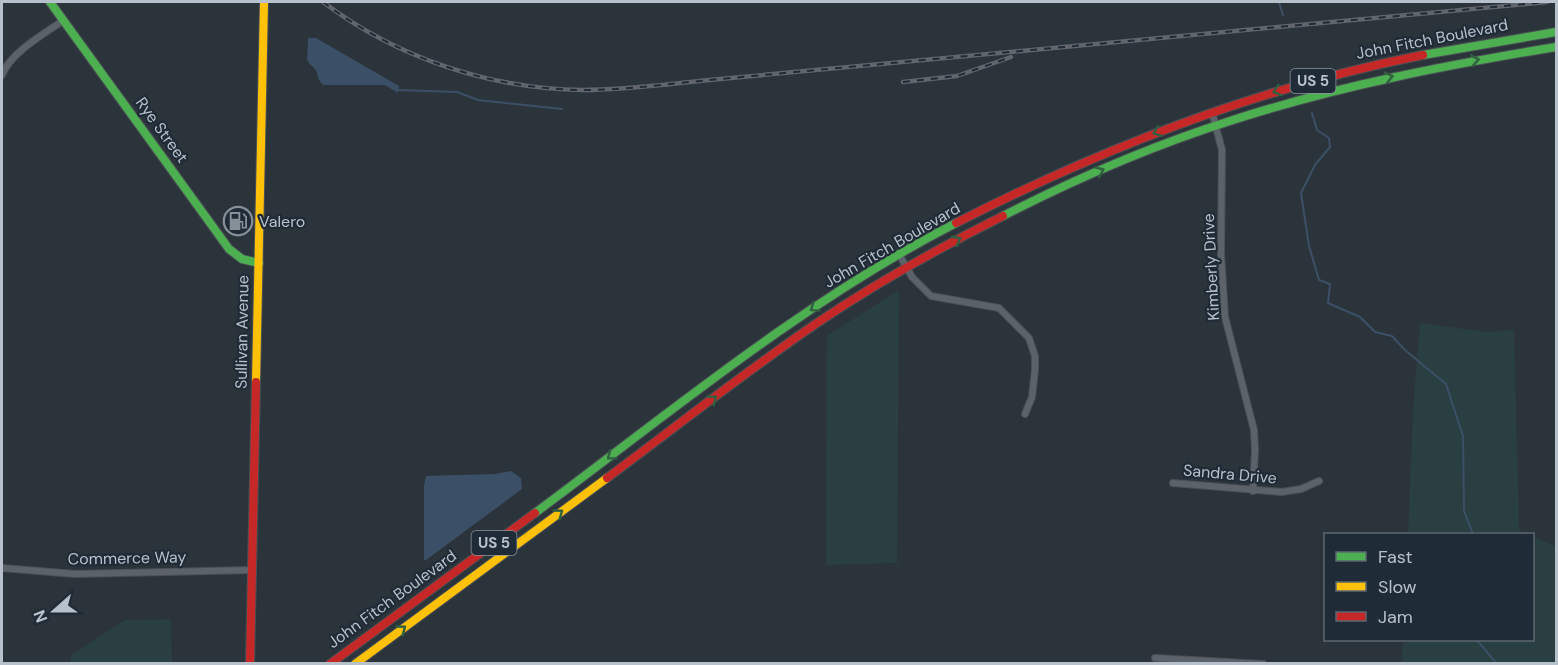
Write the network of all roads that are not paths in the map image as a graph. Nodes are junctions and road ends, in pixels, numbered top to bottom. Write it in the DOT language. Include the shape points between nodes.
graph roads {
  1 [pos="50,2"];
  2 [pos="264,2"];
  3 [pos="64,20"];
  4 [pos="1557,32"];
  5 [pos="1557,47"];
  6 [pos="1415,56"];
  7 [pos="1418,72"];
  8 [pos="2,75"];
  9 [pos="1212,112"];
  10 [pos="1217,126"];
  11 [pos="1127,144"];
  12 [pos="1132,157"];
  13 [pos="1040,182"];
  14 [pos="1046,194"];
  15 [pos="899,254"];
  16 [pos="259,263"];
  17 [pos="906,268"];
  18 [pos="1025,414"];
  19 [pos="657,421"];
  20 [pos="666,433"];
  21 [pos="1319,481"];
  22 [pos="1173,483"];
  23 [pos="1253,491"];
  24 [pos="2,568"];
  25 [pos="252,570"];
  26 [pos="1155,658"];
  27 [pos="1224,662"];
  28 [pos="250,663"];
  29 [pos="330,663"];
  30 [pos="355,663"];
  31 [pos="1263,663"];
  1 -- 3 [label="main road, Rye Street"];
  2 -- 16 [label="main road, Sullivan Avenue"];
  3 -- 8 [label="street" via="27,46"];
  3 -- 16 [label="main road, Rye Street" via="229,249 245,261"];
  4 -- 6 [label="main road, John Fitch Boulevard / US 5"];
  7 -- 5 [label="main road, John Fitch Boulevard / US 5, one-way"];
  6 -- 7 [label="main road"];
  6 -- 9 [label="main road, John Fitch Boulevard / US 5, one-way" via="1296,85"];
  10 -- 7 [label="main road, John Fitch Boulevard / US 5, one-way" via="1302,99"];
  9 -- 10 [label="street, Kimberly Drive"];
  9 -- 11 [label="main road, John Fitch Boulevard / US 5, one-way"];
  10 -- 12 [label="main road, John Fitch Boulevard / US 5"];
  10 -- 23 [label="street, Kimberly Drive" via="1222,153 1225,317 1254,430"];
  11 -- 12 [label="main road"];
  11 -- 13 [label="main road, John Fitch Boulevard / US 5"];
  14 -- 12 [label="main road, John Fitch Boulevard / US 5, one-way"];
  13 -- 14 [label="main road"];
  13 -- 15 [label="main road, John Fitch Boulevard / US 5"];
  17 -- 14 [label="main road, John Fitch Boulevard / US 5, one-way"];
  15 -- 17 [label="street"];
  15 -- 19 [label="main road, John Fitch Boulevard / US 5, one-way" via="744,357"];
  16 -- 25 [label="main road, Sullivan Avenue"];
  17 -- 18 [label="street" via="931,296 999,308 1029,338 1035,370 1032,397"];
  20 -- 17 [label="main road, John Fitch Boulevard / US 5, one-way" via="787,344"];
  19 -- 20 [label="main road"];
  19 -- 29 [label="main road, John Fitch Boulevard / US 5, one-way"];
  30 -- 20 [label="main road, John Fitch Boulevard / US 5, one-way"];
  21 -- 23 [label="street, Sandra Drive" via="1282,492"];
  22 -- 23 [label="street, Sandra Drive"];
  24 -- 25 [label="street, Commerce Way" via="75,574"];
  25 -- 28 [label="main road, Sullivan Avenue"];
  26 -- 27 [label="street"];
  27 -- 31 [label="street"];
}
